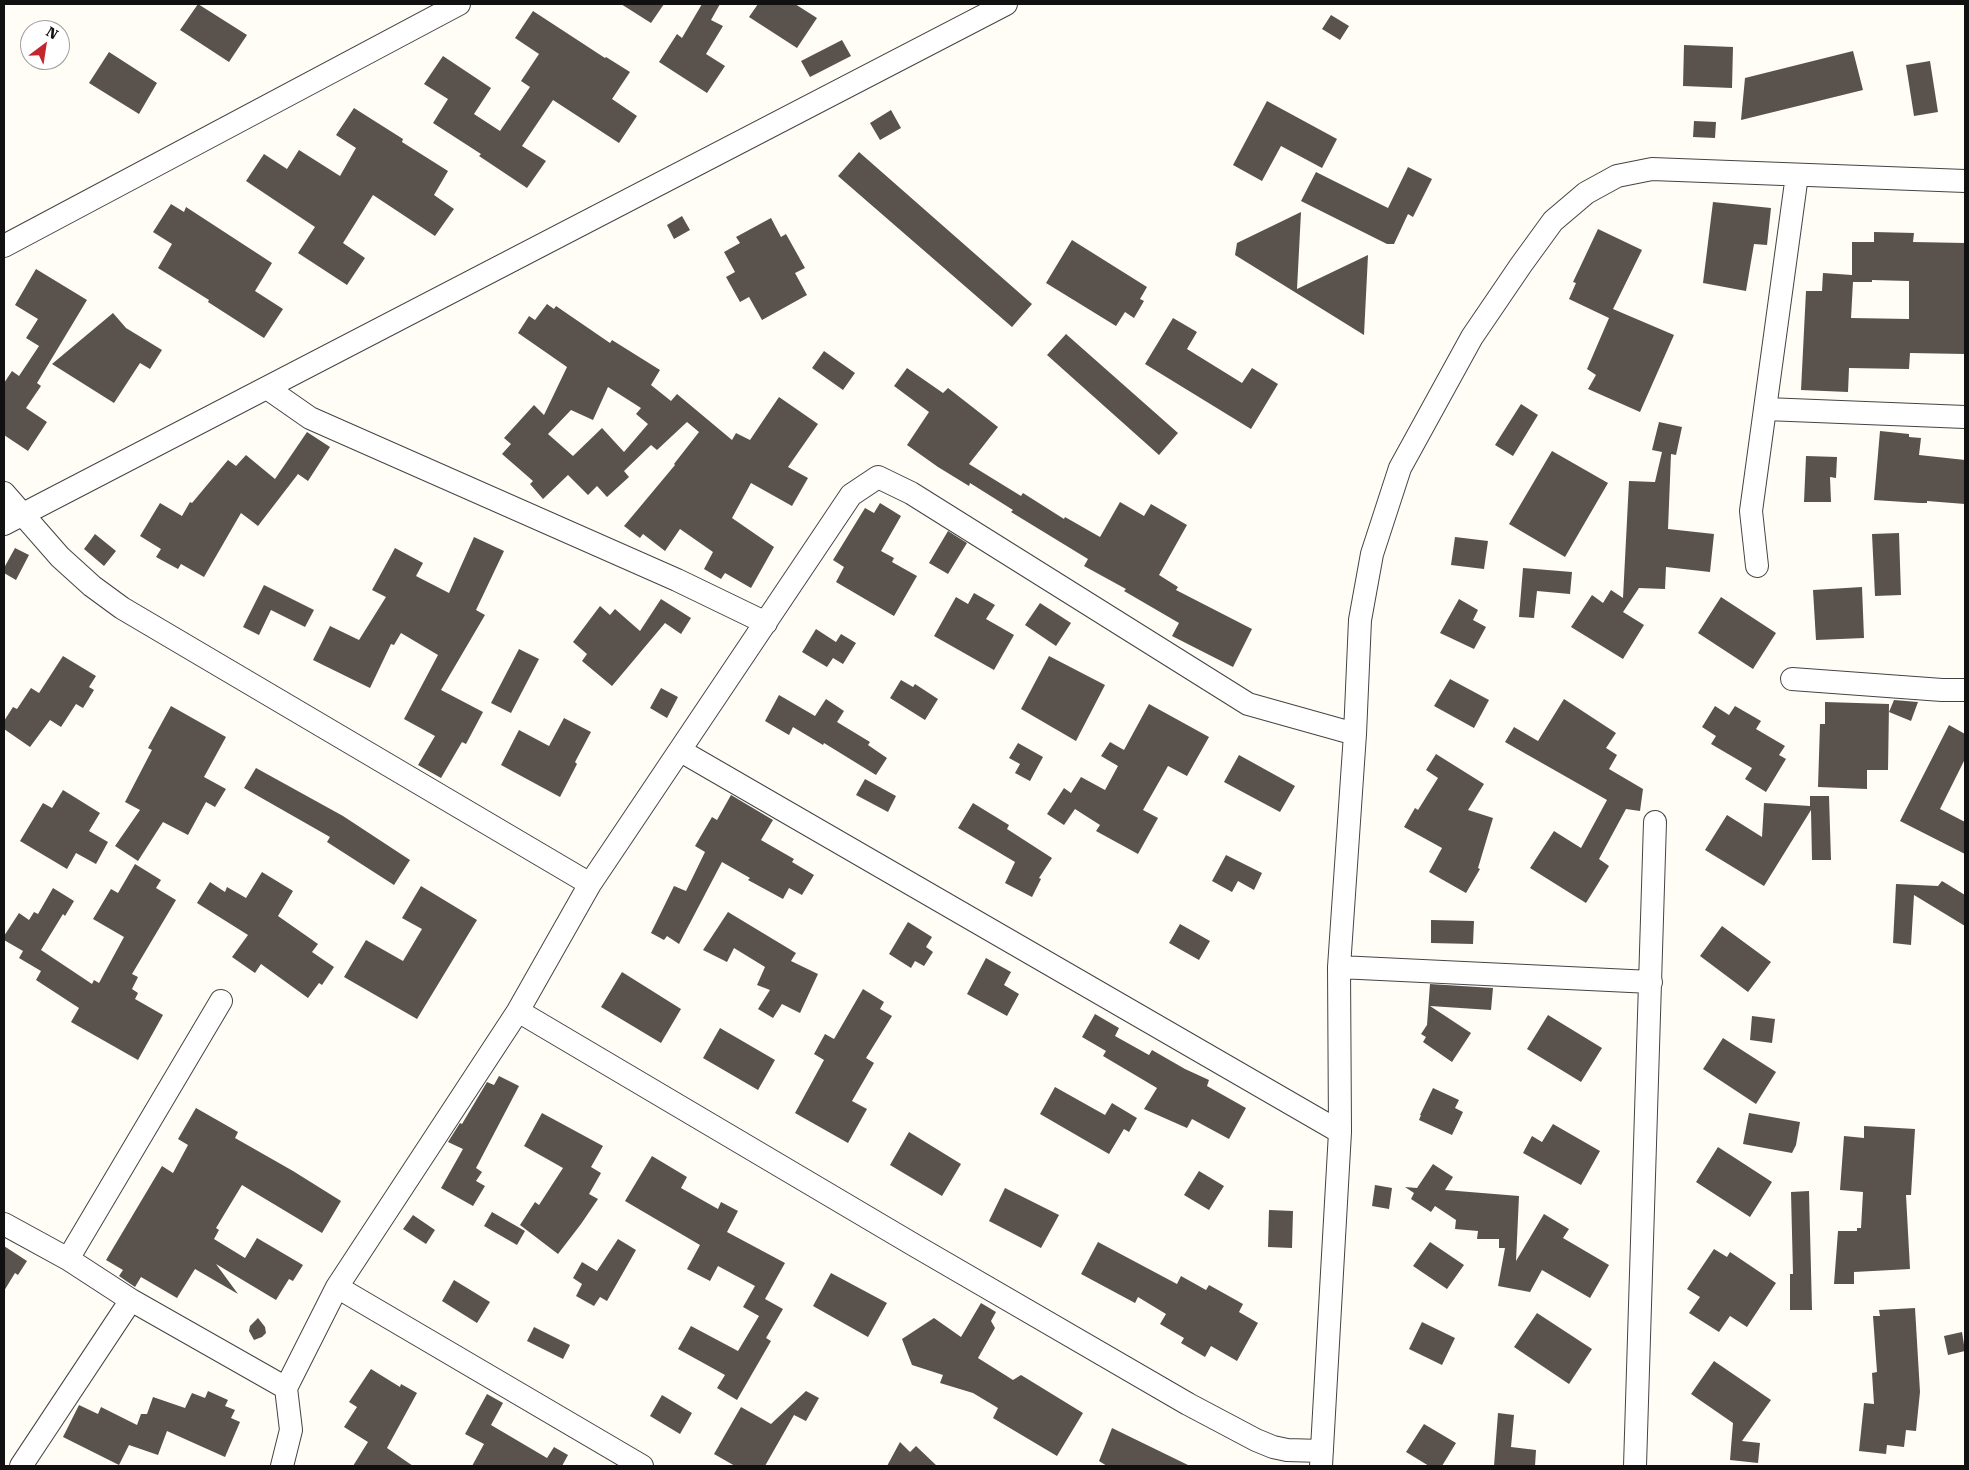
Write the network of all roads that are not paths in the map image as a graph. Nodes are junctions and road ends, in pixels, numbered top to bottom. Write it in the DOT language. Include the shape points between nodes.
graph roads {
  1 [pos="459,4"];
  2 [pos="1006,4"];
  3 [pos="1797,175"];
  4 [pos="1965,182"];
  5 [pos="4,246"];
  6 [pos="267,388"];
  7 [pos="1766,409"];
  8 [pos="1965,417"];
  9 [pos="4,493"];
  10 [pos="13,519"];
  11 [pos="1757,566"];
  12 [pos="766,623"];
  13 [pos="1792,679"];
  14 [pos="1965,690"];
  15 [pos="1355,734"];
  16 [pos="681,751"];
  17 [pos="1655,822"];
  18 [pos="590,884"];
  19 [pos="1339,968"];
  20 [pos="1651,982"];
  21 [pos="221,1001"];
  22 [pos="518,1011"];
  23 [pos="1340,1132"];
  24 [pos="4,1224"];
  25 [pos="68,1259"];
  26 [pos="337,1288"];
  27 [pos="131,1300"];
  28 [pos="286,1388"];
  29 [pos="1322,1459"];
  30 [pos="21,1466"];
  31 [pos="282,1466"];
  32 [pos="642,1466"];
  33 [pos="1635,1466"];
  1 -- 5 [label="street"];
  2 -- 6 [label="street"];
  3 -- 4 [label="street"];
  3 -- 7 [label="street"];
  3 -- 15 [label="street" via="1652,170 1617,176 1586,193 1553,221 1472,337 1400,468 1372,554 1360,620"];
  6 -- 10 [label="street"];
  6 -- 12 [label="street" via="310,418 677,580"];
  7 -- 8 [label="street"];
  7 -- 11 [label="street" via="1751,511"];
  9 -- 10 [label="street"];
  10 -- 18 [label="street" via="122,608"];
  12 -- 15 [label="street" via="851,496 878,477 911,493 1248,704"];
  12 -- 16 [label="street"];
  13 -- 14 [label="street"];
  15 -- 19 [label="street"];
  16 -- 18 [label="street"];
  16 -- 23 [label="street"];
  17 -- 20 [label="street"];
  18 -- 22 [label="street"];
  19 -- 20 [label="street"];
  19 -- 23 [label="street"];
  20 -- 33 [label="street"];
  21 -- 25 [label="street"];
  22 -- 26 [label="street"];
  22 -- 29 [label="street" via="922,1250 1206,1413 1273,1447"];
  23 -- 29 [label="street"];
  24 -- 25 [label="street"];
  25 -- 27 [label="street"];
  26 -- 28 [label="street"];
  26 -- 32 [label="street"];
  27 -- 28 [label="street"];
  27 -- 30 [label="street"];
  28 -- 31 [label="street" via="291,1430"];
}
